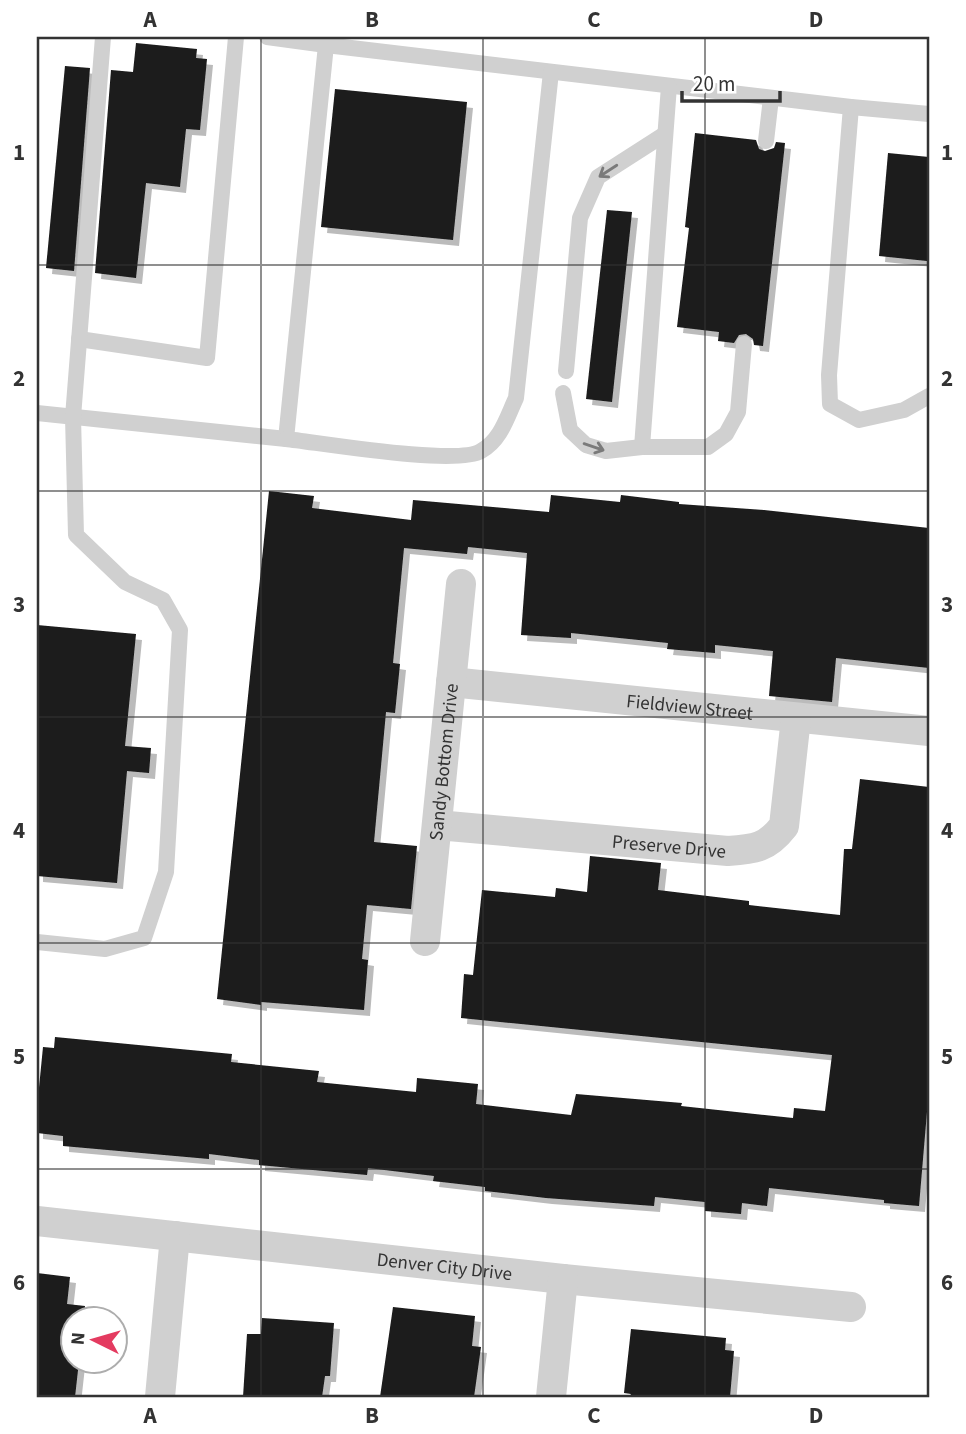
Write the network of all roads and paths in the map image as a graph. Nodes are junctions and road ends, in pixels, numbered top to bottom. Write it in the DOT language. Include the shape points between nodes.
graph roads {
  1 [pos="103,37"];
  2 [pos="236,37"];
  3 [pos="267,37"];
  4 [pos="326,45"];
  5 [pos="551,72"];
  6 [pos="669,86"];
  7 [pos="771,98"];
  8 [pos="851,107"];
  9 [pos="929,114"];
  10 [pos="665,134"];
  11 [pos="766,141"];
  12 [pos="79,339"];
  13 [pos="744,344"];
  14 [pos="566,371"];
  15 [pos="563,393"];
  16 [pos="929,396"];
  17 [pos="37,413"];
  18 [pos="73,417"];
  19 [pos="286,439"];
  20 [pos="642,447"];
  21 [pos="461,584"];
  22 [pos="451,682"];
  23 [pos="796,718"];
  24 [pos="929,732"];
  25 [pos="437,825"];
  26 [pos="425,941"];
  27 [pos="37,942"];
  28 [pos="37,1221"];
  29 [pos="175,1236"];
  30 [pos="563,1279"];
  31 [pos="850,1307"];
  32 [pos="160,1397"];
  33 [pos="551,1397"];
  1 -- 12 [label="lane"];
  2 -- 12 [label="lane" via="207,358"];
  3 -- 4 [label="lane"];
  4 -- 5 [label="lane"];
  4 -- 19 [label="lane"];
  5 -- 6 [label="lane"];
  5 -- 19 [label="lane" via="516,398 500,434 480,452 448,458"];
  6 -- 7 [label="lane"];
  6 -- 10 [label="lane"];
  7 -- 8 [label="lane"];
  7 -- 11 [label="lane"];
  8 -- 9 [label="lane"];
  8 -- 16 [label="lane" via="830,404 859,420 904,410"];
  10 -- 14 [label="lane, one-way" via="597,177 580,219"];
  10 -- 20 [label="lane"];
  12 -- 18 [label="lane"];
  13 -- 20 [label="lane" via="738,412 726,434 708,447"];
  15 -- 20 [label="lane, one-way" via="570,430 586,445 606,451"];
  17 -- 18 [label="lane"];
  18 -- 19 [label="lane"];
  18 -- 27 [label="lane" via="76,535 125,582 163,600 180,630 166,872 144,938 106,949"];
  21 -- 22 [label="street, Sandy Bottom Drive"];
  22 -- 23 [label="street, Fieldview Street"];
  22 -- 25 [label="street, Sandy Bottom Drive"];
  23 -- 24 [label="street, Fieldview Street"];
  23 -- 25 [label="street, Preserve Drive" via="784,826 773,840 753,849 728,851"];
  25 -- 26 [label="street, Sandy Bottom Drive"];
  28 -- 29 [label="street, Denver City Drive"];
  29 -- 30 [label="street, Denver City Drive"];
  29 -- 32 [label="street"];
  30 -- 31 [label="street, Denver City Drive"];
  30 -- 33 [label="street"];
}
